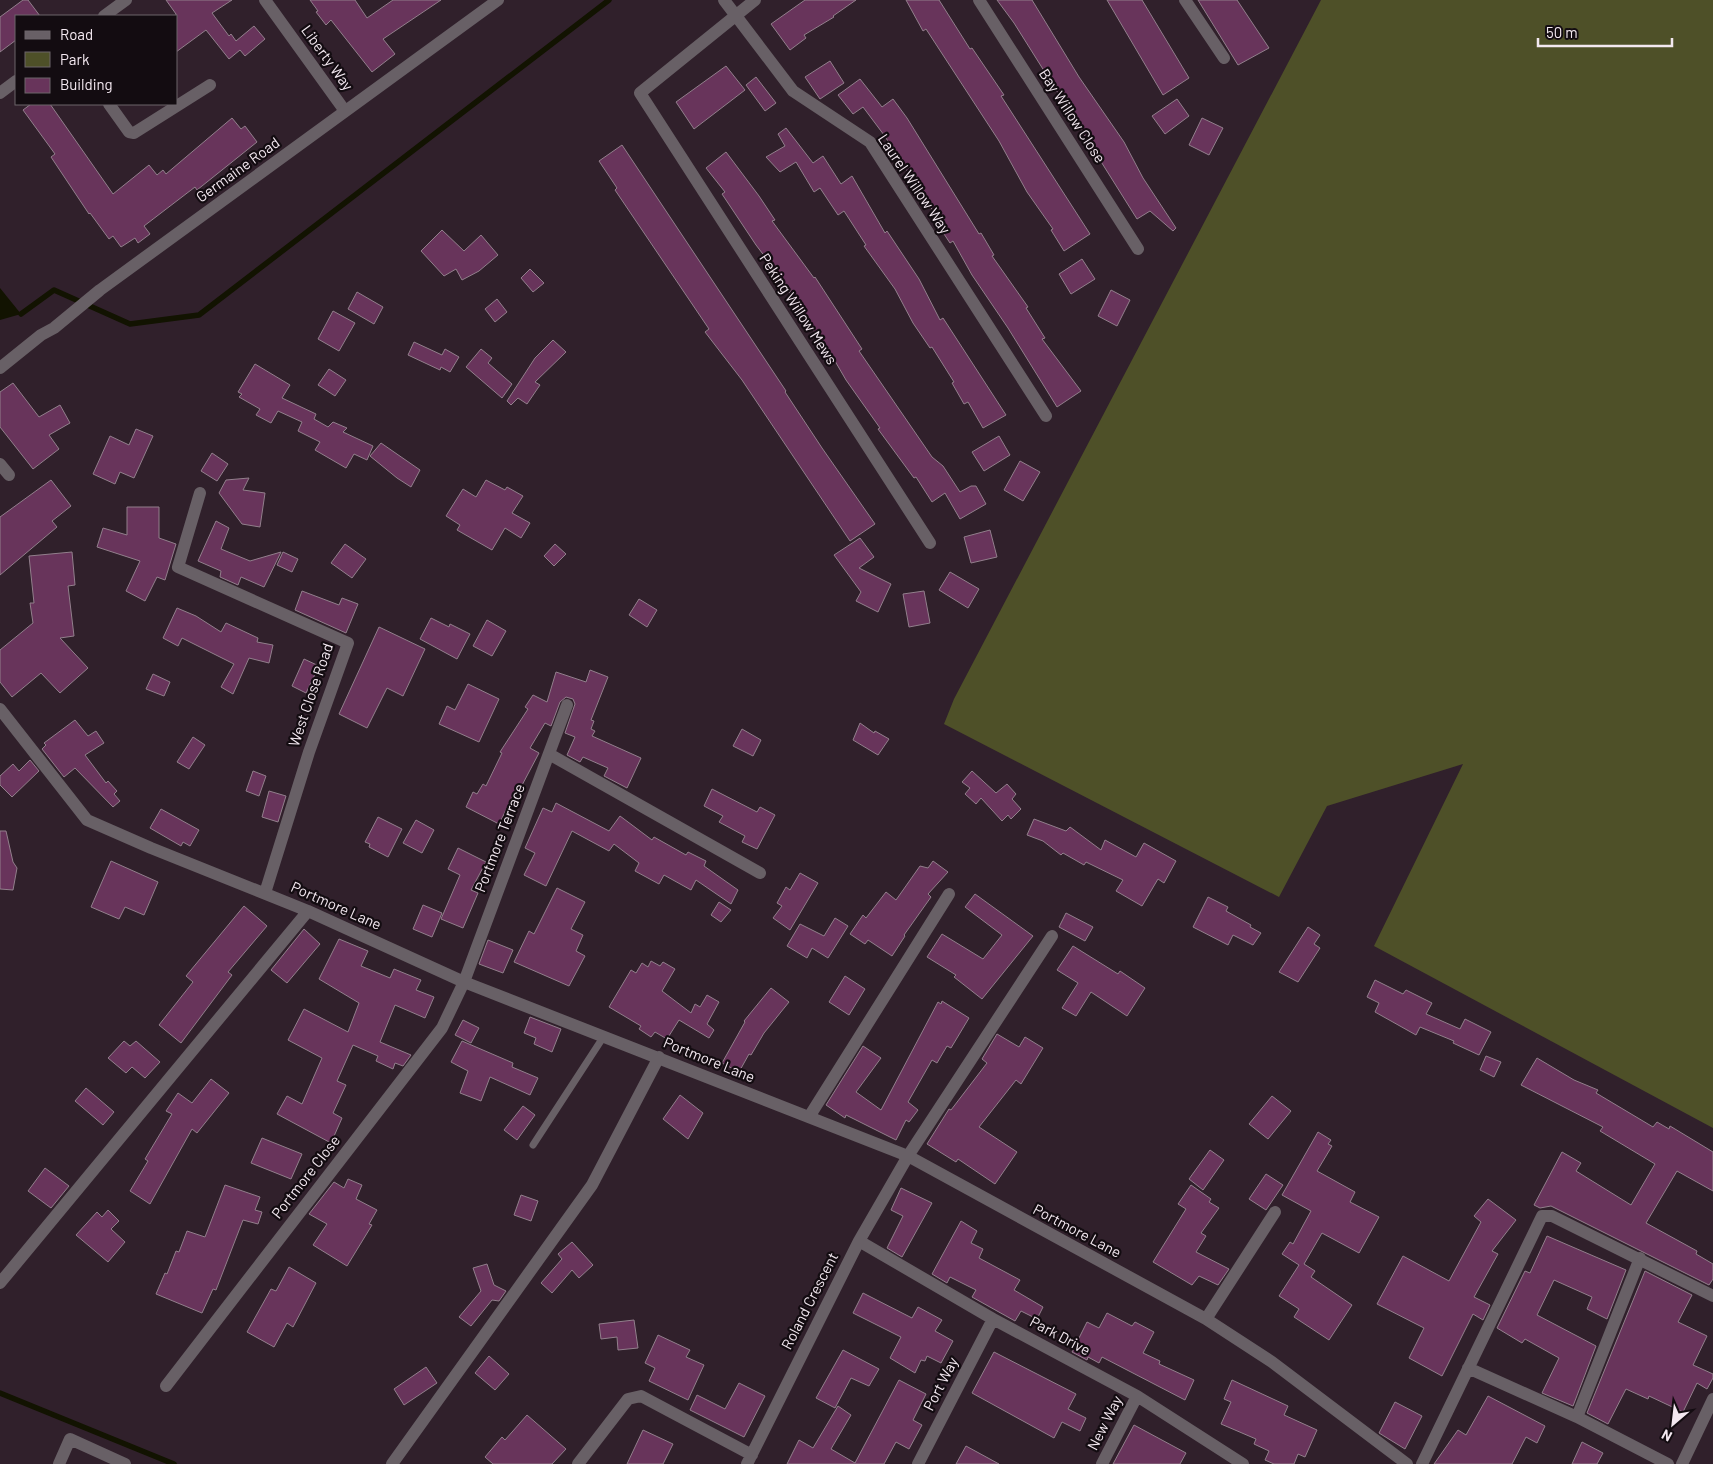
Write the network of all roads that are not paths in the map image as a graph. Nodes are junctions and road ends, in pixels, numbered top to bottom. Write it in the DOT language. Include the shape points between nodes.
graph roads {
  1 [pos="126,0"];
  2 [pos="265,0"];
  3 [pos="498,0"];
  4 [pos="724,0"];
  5 [pos="755,0"];
  6 [pos="979,0"];
  7 [pos="1185,0"];
  8 [pos="736,14"];
  9 [pos="105,15"];
  10 [pos="1224,58"];
  11 [pos="15,82"];
  12 [pos="210,85"];
  13 [pos="0,93"];
  14 [pos="110,105"];
  15 [pos="346,111"];
  16 [pos="1138,249"];
  17 [pos="0,368"];
  18 [pos="1046,416"];
  19 [pos="0,464"];
  20 [pos="9,475"];
  21 [pos="200,492"];
  22 [pos="930,543"];
  23 [pos="568,705"];
  24 [pos="0,709"];
  25 [pos="549,754"];
  26 [pos="760,873"];
  27 [pos="265,893"];
  28 [pos="950,894"];
  29 [pos="308,910"];
  30 [pos="1052,936"];
  31 [pos="464,982"];
  32 [pos="604,1036"];
  33 [pos="658,1057"];
  34 [pos="809,1117"];
  35 [pos="533,1145"];
  36 [pos="908,1156"];
  37 [pos="1275,1212"];
  38 [pos="859,1241"];
  39 [pos="1640,1258"];
  40 [pos="0,1283"];
  41 [pos="1713,1296"];
  42 [pos="993,1319"];
  43 [pos="1206,1319"];
  44 [pos="1468,1368"];
  45 [pos="166,1386"];
  46 [pos="1137,1396"];
  47 [pos="1713,1399"];
  48 [pos="1577,1417"];
  49 [pos="750,1459"];
  50 [pos="59,1464"];
  51 [pos="124,1464"];
  52 [pos="392,1464"];
  53 [pos="578,1464"];
  54 [pos="918,1464"];
  55 [pos="1102,1464"];
  56 [pos="1243,1464"];
  57 [pos="1407,1464"];
  58 [pos="1422,1464"];
  59 [pos="1668,1464"];
  60 [pos="1682,1464"];
  1 -- 9 [label="street"];
  2 -- 15 [label="street, Liberty Way"];
  3 -- 15 [label="street, Germaine Road"];
  4 -- 8 [label="street, Laurel Willow Way"];
  5 -- 8 [label="street"];
  6 -- 16 [label="street, Bay Willow Close"];
  7 -- 10 [label="street"];
  8 -- 18 [label="street, Laurel Willow Way" via="793,91 870,142"];
  8 -- 22 [label="street, Peking Willow Mews" via="640,93"];
  11 -- 13 [label="street"];
  12 -- 14 [label="street" via="134,133 129,132"];
  15 -- 17 [label="street, Germaine Road" via="100,290"];
  19 -- 20 [label="street"];
  21 -- 27 [label="street, West Close Road" via="178,567 348,643 309,752"];
  23 -- 25 [label="street, Portmore Terrace"];
  24 -- 27 [label="street, Portmore Lane" via="87,820"];
  25 -- 26 [label="street"];
  25 -- 31 [label="street, Portmore Terrace"];
  27 -- 29 [label="street, Portmore Lane"];
  28 -- 34 [label="street"];
  29 -- 31 [label="street, Portmore Lane"];
  29 -- 40 [label="street"];
  30 -- 36 [label="street, Roland Crescent"];
  31 -- 32 [label="street, Portmore Lane"];
  31 -- 45 [label="street, Portmore Close" via="442,1028"];
  32 -- 33 [label="street, Portmore Lane"];
  32 -- 35 [label="lane"];
  33 -- 34 [label="street, Portmore Lane"];
  33 -- 52 [label="street" via="592,1185"];
  34 -- 36 [label="street, Portmore Lane"];
  36 -- 38 [label="street, Roland Crescent"];
  36 -- 43 [label="street, Portmore Lane"];
  37 -- 43 [label="street"];
  38 -- 42 [label="street, Park Drive"];
  38 -- 49 [label="street, Roland Crescent"];
  39 -- 41 [label="street"];
  39 -- 44 [label="street" via="1552,1216 1542,1216"];
  39 -- 48 [label="street"];
  42 -- 46 [label="street, Park Drive"];
  42 -- 54 [label="street, Port Way"];
  43 -- 57 [label="street, Portmore Lane" via="1272,1362"];
  44 -- 48 [label="street"];
  44 -- 58 [label="street"];
  46 -- 55 [label="street, New Way"];
  46 -- 56 [label="street, Park Drive"];
  47 -- 60 [label="street"];
  48 -- 59 [label="street"];
  49 -- 53 [label="street" via="641,1396 628,1399"];
  50 -- 51 [label="street" via="70,1440"];
}
